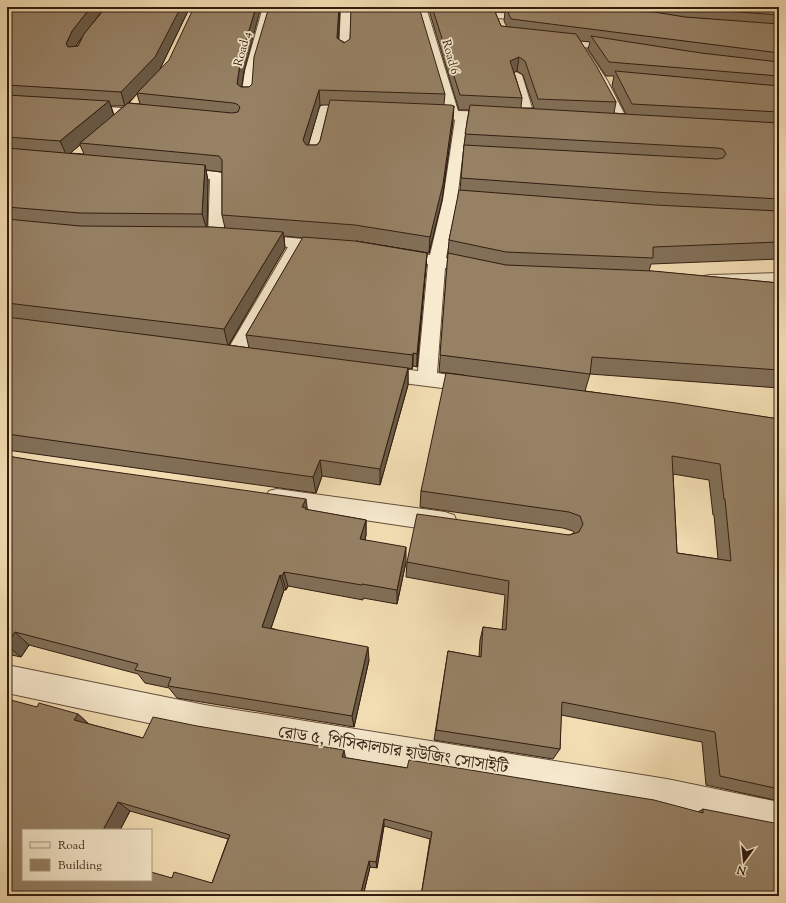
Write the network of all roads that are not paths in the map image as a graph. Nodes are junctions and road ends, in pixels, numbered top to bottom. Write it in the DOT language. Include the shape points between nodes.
graph roads {
  1 [pos="268,7"];
  2 [pos="346,7"];
  3 [pos="421,7"];
  4 [pos="494,11"];
  5 [pos="544,17"];
  6 [pos="501,30"];
  7 [pos="629,51"];
  8 [pos="344,52"];
  9 [pos="516,76"];
  10 [pos="601,80"];
  11 [pos="616,81"];
  12 [pos="247,98"];
  13 [pos="140,101"];
  14 [pos="69,108"];
  15 [pos="373,111"];
  16 [pos="129,112"];
  17 [pos="429,113"];
  18 [pos="453,114"];
  19 [pos="160,115"];
  20 [pos="529,118"];
  21 [pos="545,119"];
  22 [pos="117,122"];
  23 [pos="592,122"];
  24 [pos="623,123"];
  25 [pos="638,124"];
  26 [pos="455,155"];
  27 [pos="313,156"];
  28 [pos="470,156"];
  29 [pos="163,171"];
  30 [pos="450,200"];
  31 [pos="466,201"];
  32 [pos="201,237"];
  33 [pos="216,237"];
  34 [pos="231,238"];
  35 [pos="246,239"];
  36 [pos="299,243"];
  37 [pos="342,247"];
  38 [pos="386,253"];
  39 [pos="437,261"];
  40 [pos="467,267"];
  41 [pos="779,278"];
  42 [pos="695,281"];
  43 [pos="257,359"];
  44 [pos="358,371"];
  45 [pos="427,379"];
  46 [pos="490,387"];
  47 [pos="253,495"];
  48 [pos="462,524"];
  49 [pos="7,679"];
  50 [pos="779,818"];
  1 -- 12 [label="street, Road 4" via="250,71"];
  2 -- 8 [label="street"];
  3 -- 18 [label="street, Road 6"];
  4 -- 5 [label="street"];
  4 -- 6 [label="street"];
  7 -- 10 [label="street" via="573,43"];
  9 -- 20 [label="street"];
  10 -- 11 [label="street"];
  10 -- 24 [label="street"];
  13 -- 16 [label="street"];
  14 -- 16 [label="street"];
  15 -- 27 [label="street" via="325,109"];
  16 -- 19 [label="street"];
  16 -- 22 [label="street"];
  17 -- 18 [label="street"];
  18 -- 20 [label="street"];
  18 -- 26 [label="street, Road 6" via="461,120"];
  20 -- 21 [label="street"];
  23 -- 24 [label="street"];
  24 -- 25 [label="street"];
  26 -- 28 [label="street"];
  26 -- 30 [label="street"];
  29 -- 33 [label="street" via="217,176"];
  30 -- 31 [label="street"];
  30 -- 39 [label="street"];
  32 -- 33 [label="street"];
  33 -- 34 [label="street"];
  35 -- 36 [label="street"];
  36 -- 37 [label="street"];
  36 -- 43 [label="street" via="226,355"];
  38 -- 39 [label="street"];
  39 -- 40 [label="street"];
  39 -- 45 [label="street"];
  41 -- 42 [label="street"];
  44 -- 45 [label="street"];
  45 -- 46 [label="street"];
  47 -- 48 [label="street"];
  49 -- 50 [label="street, রোড ৫, পিসিকালচার হাউজিং সোসাইটি" via="205,720 667,795"];
}
